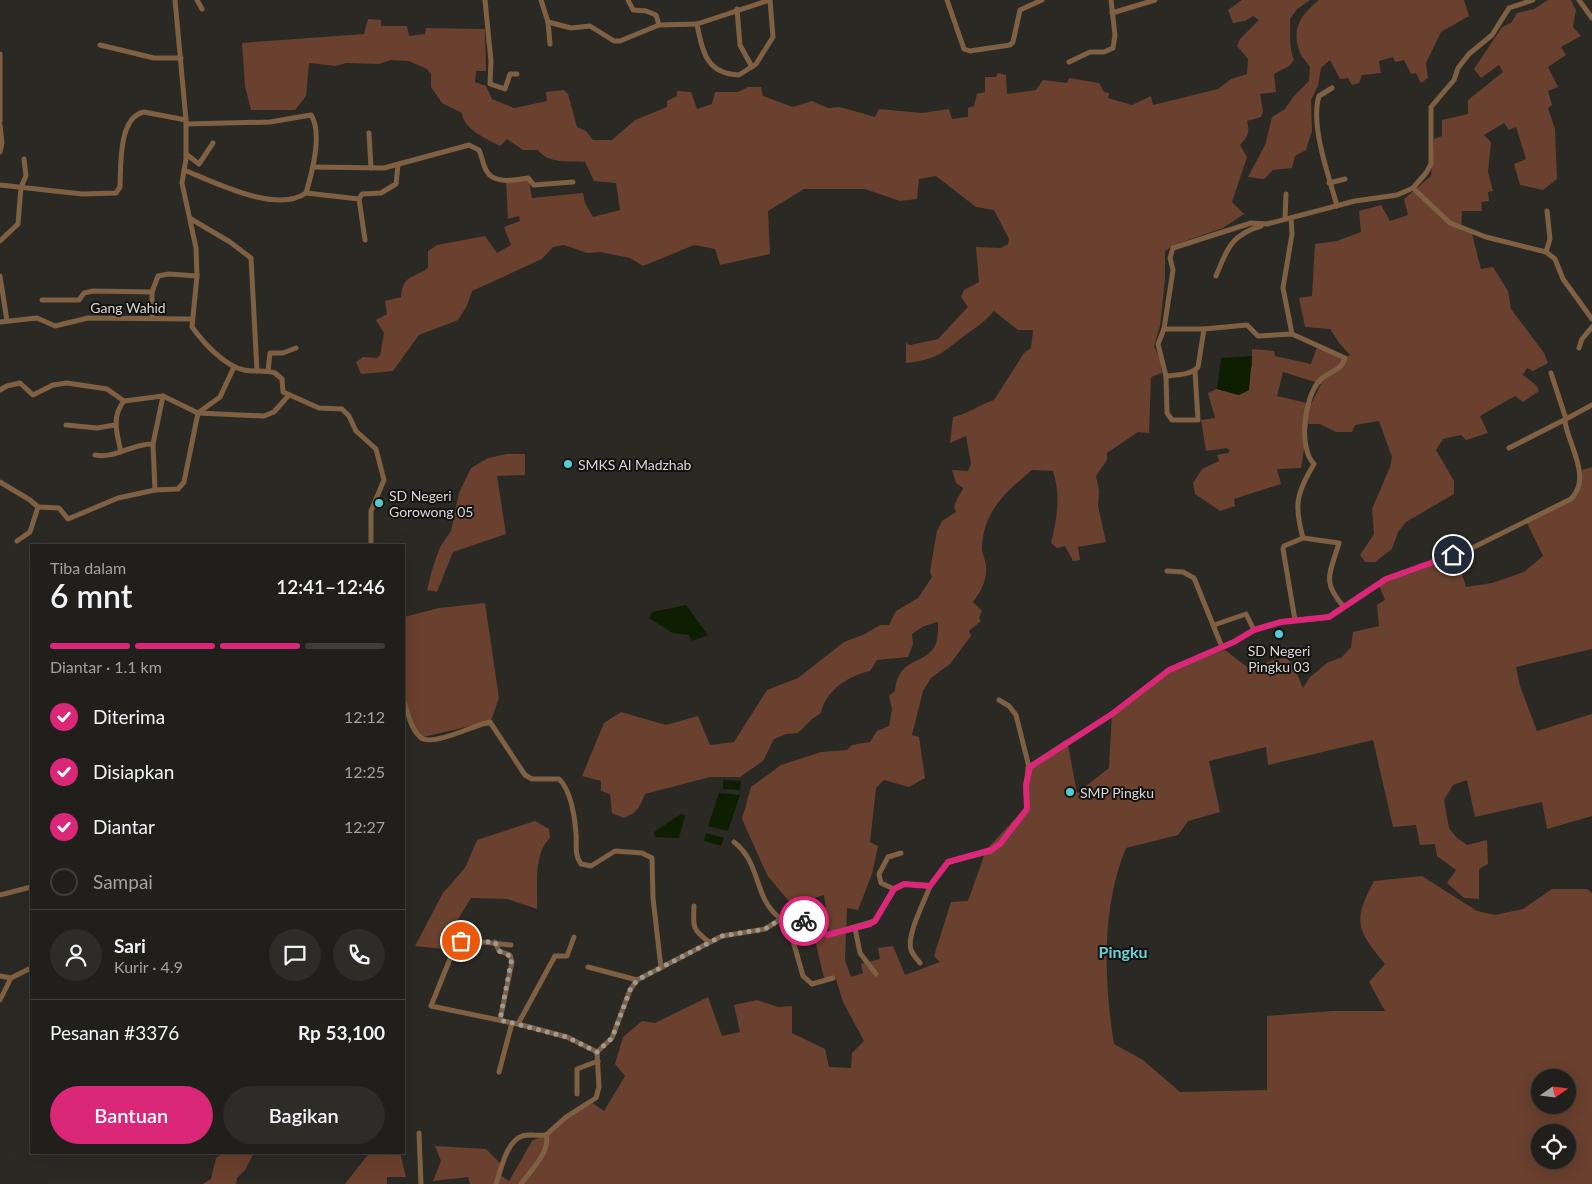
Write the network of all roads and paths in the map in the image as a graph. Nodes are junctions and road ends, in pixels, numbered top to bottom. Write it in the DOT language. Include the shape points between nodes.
graph roads {
  1 [pos="175,0"];
  2 [pos="197,0"];
  3 [pos="485,0"];
  4 [pos="541,0"];
  5 [pos="628,0"];
  6 [pos="770,0"];
  7 [pos="947,0"];
  8 [pos="1042,0"];
  9 [pos="1111,0"];
  10 [pos="1155,0"];
  11 [pos="1534,0"];
  12 [pos="1579,0"];
  13 [pos="202,9"];
  14 [pos="737,9"];
  15 [pos="1112,13"];
  16 [pos="1592,18"];
  17 [pos="548,22"];
  18 [pos="696,24"];
  19 [pos="659,26"];
  20 [pos="550,44"];
  21 [pos="100,45"];
  22 [pos="0,54"];
  23 [pos="181,58"];
  24 [pos="1069,62"];
  25 [pos="752,67"];
  26 [pos="517,74"];
  27 [pos="1332,88"];
  28 [pos="0,120"];
  29 [pos="186,122"];
  30 [pos="0,125"];
  31 [pos="368,134"];
  32 [pos="213,143"];
  33 [pos="0,152"];
  34 [pos="186,154"];
  35 [pos="24,159"];
  36 [pos="398,166"];
  37 [pos="313,167"];
  38 [pos="371,168"];
  39 [pos="184,170"];
  40 [pos="1345,179"];
  41 [pos="573,182"];
  42 [pos="1330,183"];
  43 [pos="0,184"];
  44 [pos="21,187"];
  45 [pos="1413,188"];
  46 [pos="306,193"];
  47 [pos="1286,194"];
  48 [pos="359,199"];
  49 [pos="1337,206"];
  50 [pos="1547,211"];
  51 [pos="1288,218"];
  52 [pos="191,219"];
  53 [pos="1267,224"];
  54 [pos="365,240"];
  55 [pos="0,242"];
  56 [pos="1546,252"];
  57 [pos="0,276"];
  58 [pos="197,276"];
  59 [pos="1216,276"];
  60 [pos="152,292"];
  61 [pos="1,293"];
  62 [pos="42,300"];
  63 [pos="152,317"];
  64 [pos="1592,319"];
  65 [pos="192,320"];
  66 [pos="7,321"];
  67 [pos="0,322"];
  68 [pos="1592,328"];
  69 [pos="1164,329"];
  70 [pos="1204,329"];
  71 [pos="1292,334"];
  72 [pos="296,348"];
  73 [pos="1579,348"];
  74 [pos="234,367"];
  75 [pos="268,370"];
  76 [pos="257,371"];
  77 [pos="1195,371"];
  78 [pos="1551,373"];
  79 [pos="1166,376"];
  80 [pos="0,390"];
  81 [pos="289,395"];
  82 [pos="163,396"];
  83 [pos="124,401"];
  84 [pos="1592,405"];
  85 [pos="198,413"];
  86 [pos="1566,419"];
  87 [pos="66,425"];
  88 [pos="115,425"];
  89 [pos="153,444"];
  90 [pos="1509,448"];
  91 [pos="120,452"];
  92 [pos="95,455"];
  93 [pos="0,482"];
  94 [pos="155,490"];
  95 [pos="38,507"];
  96 [pos="1303,538"];
  97 [pos="17,541"];
  98 [pos="371,544"];
  99 [pos="1167,571"];
  100 [pos="1344,608"];
  101 [pos="1295,620"];
  102 [pos="1214,625"];
  103 [pos="1254,630"];
  104 [pos="1222,647"];
  105 [pos="999,700"];
  106 [pos="405,705"];
  107 [pos="1030,767"];
  108 [pos="734,842"];
  109 [pos="901,853"];
  110 [pos="930,886"];
  111 [pos="30,887"];
  112 [pos="894,889"];
  113 [pos="0,895"];
  114 [pos="694,906"];
  115 [pos="783,917"];
  116 [pos="855,928"];
  117 [pos="574,937"];
  118 [pos="495,942"];
  119 [pos="709,942"];
  120 [pos="511,946"];
  121 [pos="920,962"];
  122 [pos="30,968"];
  123 [pos="588,968"];
  124 [pos="661,968"];
  125 [pos="876,974"];
  126 [pos="0,976"];
  127 [pos="11,978"];
  128 [pos="833,978"];
  129 [pos="637,980"];
  130 [pos="0,1000"];
  131 [pos="500,1020"];
  132 [pos="515,1023"];
  133 [pos="597,1052"];
  134 [pos="598,1061"];
  135 [pos="499,1072"];
  136 [pos="578,1094"];
  137 [pos="419,1133"];
  138 [pos="546,1135"];
  139 [pos="421,1184"];
  140 [pos="496,1184"];
  141 [pos="521,1184"];
  1 -- 23 [label="street"];
  2 -- 13 [label="street"];
  3 -- 26 [label="street" via="490,84 505,89 510,74"];
  4 -- 17 [label="street"];
  5 -- 19 [label="street" via="633,10 656,15"];
  6 -- 14 [label="street"];
  6 -- 25 [label="street" via="773,37"];
  7 -- 8 [label="street" via="960,41 964,49 970,51 1010,45 1020,10"];
  9 -- 15 [label="street"];
  10 -- 15 [label="street"];
  11 -- 45 [label="street" via="1509,8 1492,35 1469,54 1433,104 1430,112 1431,164"];
  12 -- 16 [label="street"];
  14 -- 18 [label="street"];
  14 -- 25 [label="street" via="740,45"];
  15 -- 24 [label="street" via="1113,48 1090,52"];
  17 -- 19 [label="street" via="571,28 590,26 614,41"];
  17 -- 20 [label="street"];
  18 -- 19 [label="street"];
  18 -- 25 [label="street" via="702,47 718,72 739,75"];
  21 -- 23 [label="street" via="154,58"];
  22 -- 28 [label="street"];
  23 -- 29 [label="street"];
  27 -- 42 [label="street" via="1319,96 1317,109"];
  29 -- 34 [label="street"];
  29 -- 37 [label="street" via="270,122 311,115 316,129"];
  29 -- 44 [label="street" via="144,112 132,118 123,140 120,187 116,193 82,194"];
  30 -- 33 [label="street"];
  31 -- 38 [label="street"];
  32 -- 34 [label="street" via="200,164"];
  34 -- 39 [label="street"];
  35 -- 44 [label="street" via="26,171"];
  36 -- 38 [label="street"];
  36 -- 41 [label="street" via="469,145 479,150 492,177 506,180 528,178 534,185"];
  36 -- 48 [label="street" via="396,184 381,193 362,194"];
  37 -- 38 [label="street"];
  37 -- 46 [label="street"];
  39 -- 46 [label="street" via="264,199 296,198"];
  39 -- 52 [label="street" via="183,190"];
  40 -- 42 [label="street"];
  42 -- 49 [label="street"];
  43 -- 44 [label="street"];
  44 -- 55 [label="street" via="18,224"];
  45 -- 49 [label="street" via="1397,195"];
  45 -- 56 [label="street" via="1450,223 1486,238"];
  46 -- 48 [label="street"];
  47 -- 51 [label="street"];
  48 -- 54 [label="street"];
  49 -- 51 [label="street"];
  50 -- 56 [label="street" via="1550,239"];
  51 -- 53 [label="street"];
  51 -- 71 [label="street" via="1292,234 1283,288"];
  52 -- 58 [label="street"];
  52 -- 76 [label="street" via="250,258"];
  53 -- 59 [label="street" via="1249,229 1235,239 1228,247"];
  53 -- 69 [label="street" via="1251,224 1172,248 1173,270"];
  56 -- 64 [label="street" via="1555,258 1563,279"];
  57 -- 61 [label="street"];
  58 -- 60 [label="street" via="158,276"];
  58 -- 65 [label="street"];
  60 -- 62 [label="street" via="93,291 84,293 79,300"];
  60 -- 63 [label="street"];
  61 -- 66 [label="street" via="6,303"];
  63 -- 65 [label="street, Gang Wahid"];
  63 -- 66 [label="street, Gang Wahid" via="88,318 55,326 36,318"];
  65 -- 74 [label="street" via="198,336"];
  66 -- 67 [label="street, Gang Wahid"];
  68 -- 73 [label="street"];
  69 -- 70 [label="street"];
  69 -- 79 [label="street" via="1158,344"];
  70 -- 71 [label="street" via="1247,325 1258,336"];
  70 -- 77 [label="street"];
  71 -- 96 [label="street" via="1345,358 1340,369 1320,380 1309,401 1305,421 1306,450 1314,464 1296,513"];
  72 -- 75 [label="street" via="270,353"];
  74 -- 76 [label="street"];
  74 -- 85 [label="street" via="220,397"];
  75 -- 76 [label="street"];
  75 -- 81 [label="street" via="280,376 283,392"];
  77 -- 79 [label="street"];
  77 -- 79 [label="street" via="1198,420 1168,418"];
  78 -- 86 [label="street"];
  80 -- 83 [label="street" via="20,384 33,395 61,383 85,384 107,389"];
  81 -- 85 [label="street" via="278,409 267,416"];
  81 -- 98 [label="street" via="320,408 342,409 356,431 376,449 384,480 371,511"];
  82 -- 83 [label="street"];
  82 -- 85 [label="street"];
  82 -- 89 [label="street"];
  83 -- 88 [label="street" via="116,414"];
  84 -- 86 [label="street"];
  85 -- 94 [label="street" via="182,486"];
  86 -- 90 [label="street"];
  86 -- 100 [label="street" via="1580,480 1577,493 1571,499 1470,549 1386,579"];
  87 -- 88 [label="street" via="97,428"];
  88 -- 91 [label="street"];
  89 -- 91 [label="street" via="142,444"];
  89 -- 94 [label="street"];
  91 -- 92 [label="street"];
  93 -- 95 [label="street"];
  94 -- 95 [label="street" via="118,498 68,519 59,508"];
  95 -- 97 [label="street" via="30,532"];
  96 -- 100 [label="street" via="1339,543 1328,579 1332,593"];
  96 -- 101 [label="street" via="1283,549"];
  99 -- 102 [label="street" via="1183,572 1194,578"];
  100 -- 101 [label="street" via="1329,617"];
  101 -- 103 [label="street"];
  102 -- 103 [label="street" via="1246,614"];
  102 -- 104 [label="street"];
  103 -- 104 [label="street"];
  104 -- 107 [label="street" via="1169,670 1112,714"];
  105 -- 107 [label="street" via="1016,715"];
  106 -- 124 [label="street" via="414,729 423,740 490,722 525,775 532,779 560,779 572,812 576,855 581,864 591,866 615,851 642,853 652,858"];
  107 -- 110 [label="street" via="1026,785 1027,809 1000,844 991,850 948,862"];
  108 -- 115 [label="street" via="750,859 767,906"];
  109 -- 112 [label="street" via="888,857 879,874 881,883"];
  110 -- 112 [label="street" via="904,884"];
  110 -- 121 [label="street" via="912,931 910,945"];
  111 -- 113 [label="street"];
  112 -- 116 [label="street" via="875,921"];
  114 -- 119 [label="street" via="693,926"];
  115 -- 116 [label="street" via="798,916 827,935"];
  115 -- 119 [label="street" via="765,929 731,934"];
  115 -- 128 [label="street" via="803,976 812,984"];
  116 -- 125 [label="street" via="860,953"];
  117 -- 132 [label="street" via="567,956 555,956"];
  118 -- 120 [label="street"];
  118 -- 131 [label="street" via="499,951 510,955 512,962"];
  118 -- 131 [label="street" via="464,940 456,944 431,1006"];
  119 -- 124 [label="street"];
  122 -- 127 [label="street"];
  123 -- 129 [label="street"];
  124 -- 129 [label="street"];
  126 -- 127 [label="street"];
  127 -- 130 [label="street"];
  129 -- 133 [label="street" via="612,1038"];
  131 -- 132 [label="street"];
  132 -- 133 [label="street" via="567,1037"];
  132 -- 135 [label="street"];
  133 -- 134 [label="street"];
  134 -- 136 [label="street" via="577,1069"];
  134 -- 138 [label="street" via="596,1098 566,1117"];
  137 -- 139 [label="street"];
  138 -- 140 [label="street" via="518,1138 508,1150"];
  138 -- 141 [label="street" via="546,1149"];
}
